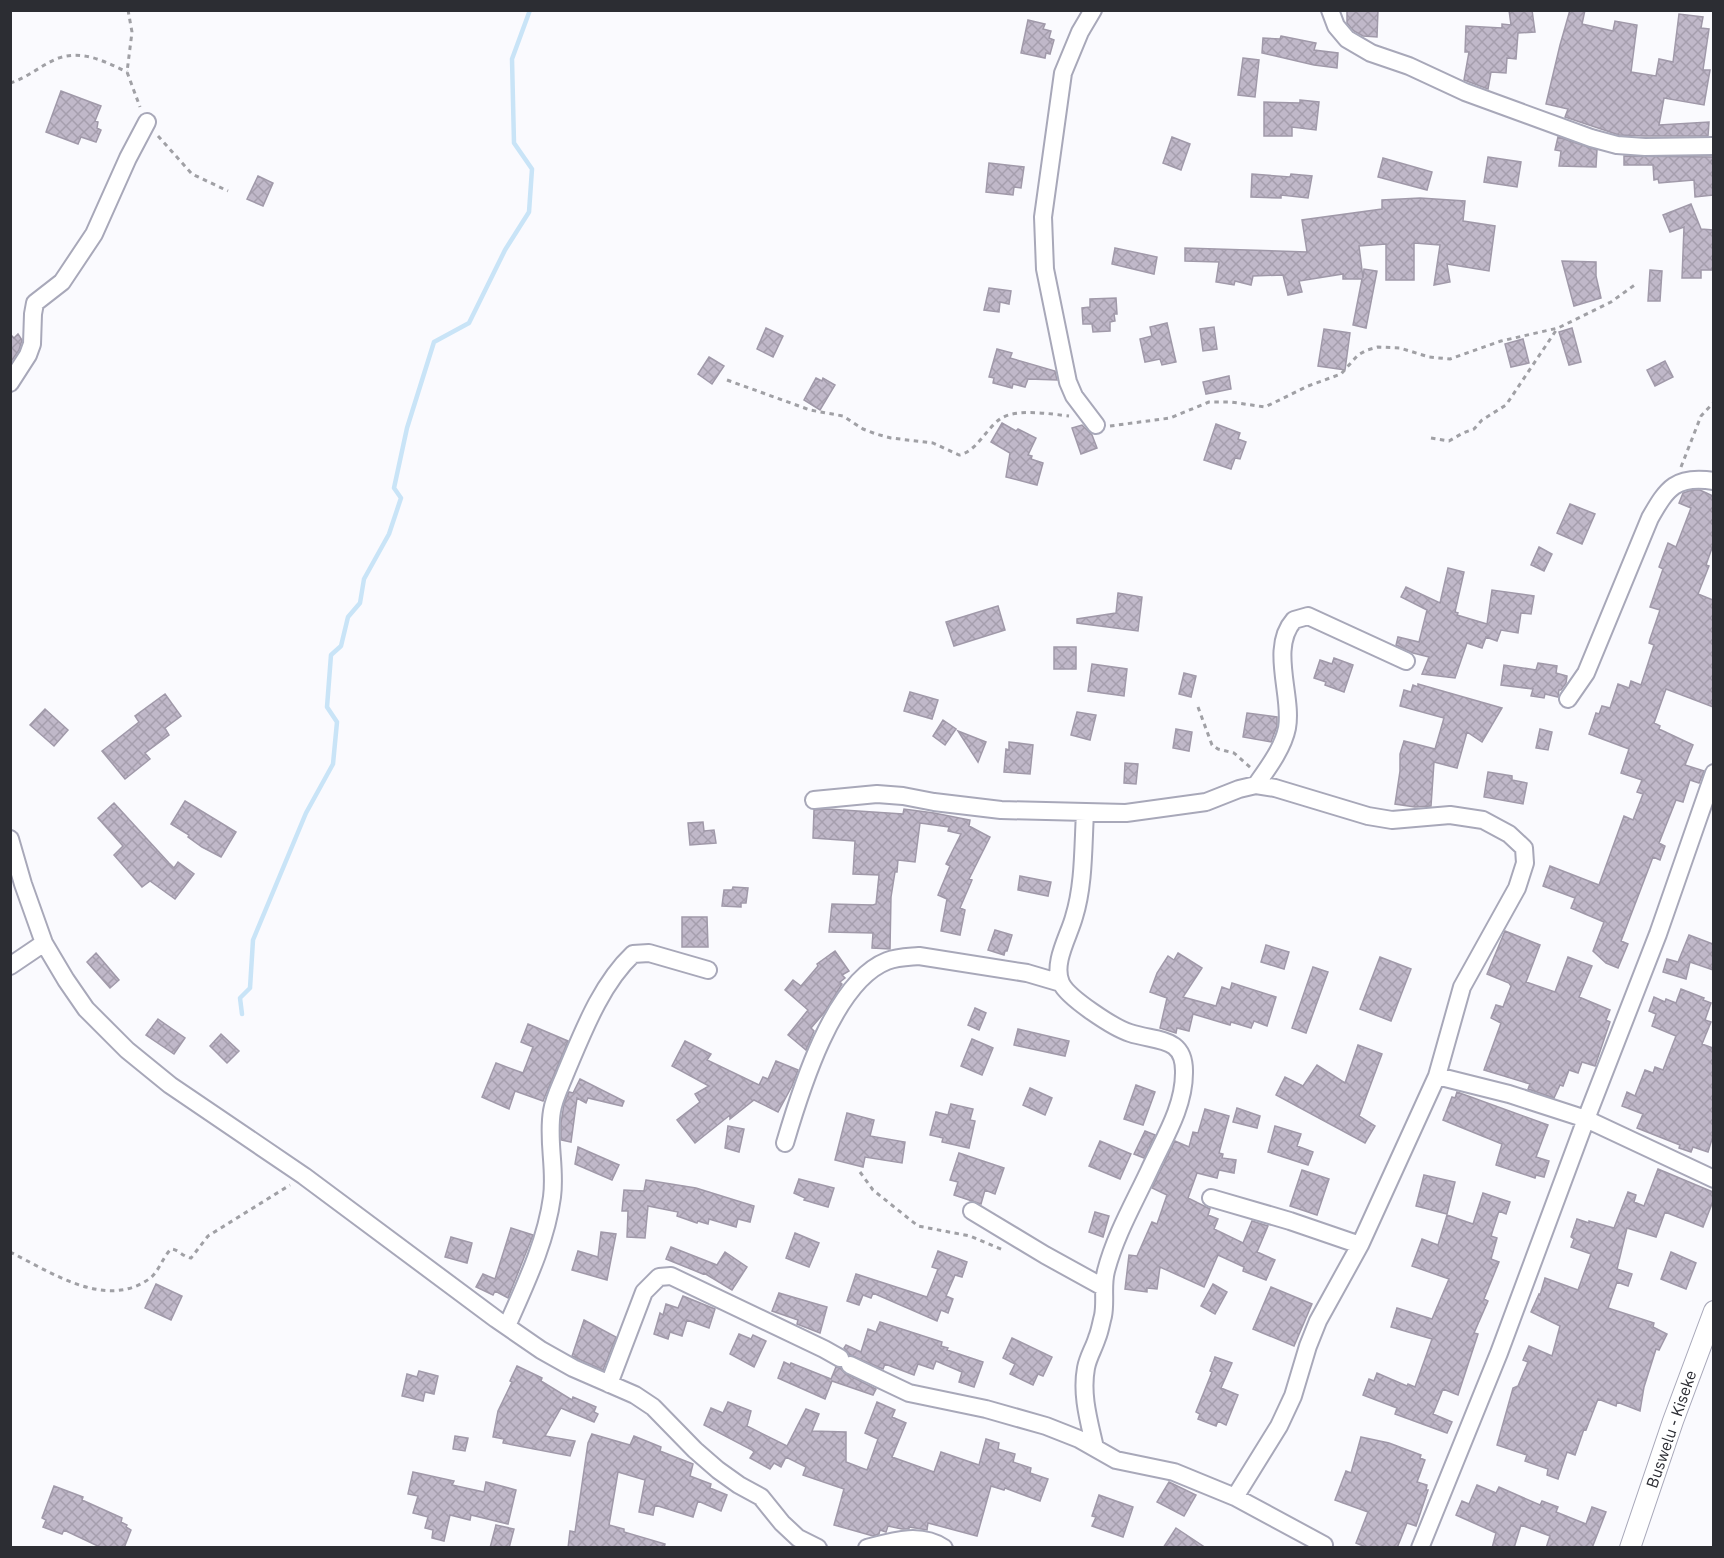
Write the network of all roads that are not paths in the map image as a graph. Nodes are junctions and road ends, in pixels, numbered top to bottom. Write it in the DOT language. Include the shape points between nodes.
graph roads {
  1 [pos="1093,10"];
  2 [pos="1330,10"];
  3 [pos="147,122"];
  4 [pos="1713,146"];
  5 [pos="10,383"];
  6 [pos="1096,425"];
  7 [pos="1713,481"];
  8 [pos="1406,661"];
  9 [pos="1568,699"];
  10 [pos="1713,773"];
  11 [pos="1259,781"];
  12 [pos="814,800"];
  13 [pos="1085,813"];
  14 [pos="10,839"];
  15 [pos="44,943"];
  16 [pos="10,966"];
  17 [pos="708,970"];
  18 [pos="1061,983"];
  19 [pos="1437,1076"];
  20 [pos="1586,1119"];
  21 [pos="784,1143"];
  22 [pos="1713,1179"];
  23 [pos="1211,1198"];
  24 [pos="972,1211"];
  25 [pos="1360,1245"];
  26 [pos="1103,1287"];
  27 [pos="1713,1311"];
  28 [pos="507,1326"];
  29 [pos="609,1384"];
  30 [pos="1095,1448"];
  31 [pos="1235,1497"];
  32 [pos="795,1543"];
  33 [pos="1322,1547"];
  34 [pos="818,1548"];
  35 [pos="867,1548"];
  36 [pos="944,1548"];
  37 [pos="1420,1548"];
  38 [pos="1630,1548"];
  1 -- 6 [label="street" via="1063,73 1043,217 1045,270 1068,382"];
  2 -- 4 [label="street" via="1347,39 1371,53 1582,134 1627,146"];
  3 -- 5 [label="street" via="94,234 62,282 35,303 32,344"];
  7 -- 9 [label="street" via="1686,480 1673,485 1662,496 1586,673"];
  8 -- 11 [label="street" via="1308,616 1294,620 1286,633 1283,661 1287,731"];
  10 -- 20 [label="street" via="1658,934"];
  11 -- 13 [label="street" via="1206,802 1126,813"];
  11 -- 19 [label="street" via="1368,816 1413,819 1450,815 1483,820 1509,834 1524,848 1525,863 1517,888 1462,987"];
  12 -- 13 [label="street" via="877,794 969,807"];
  13 -- 18 [label="street" via="1082,871 1075,915 1059,969"];
  14 -- 15 [label="street"];
  15 -- 16 [label="street"];
  15 -- 28 [label="street" via="86,1009 127,1050 170,1085 304,1176"];
  17 -- 28 [label="street" via="650,953 633,954 602,996 580,1038 552,1110 554,1166 546,1227"];
  18 -- 21 [label="street" via="1027,973 919,956 886,961 872,969 859,981 825,1033"];
  18 -- 26 [label="street" via="1110,1024 1165,1041 1184,1057 1185,1076 1176,1113 1114,1248"];
  19 -- 20 [label="street"];
  19 -- 25 [label="street"];
  20 -- 22 [label="street"];
  20 -- 37 [label="street" via="1499,1353"];
  23 -- 25 [label="street"];
  24 -- 26 [label="street"];
  25 -- 31 [label="street" via="1318,1321 1280,1426"];
  26 -- 30 [label="street" via="1104,1308 1084,1388"];
  27 -- 38 [label="main road, Buswelu - Kiseke"];
  28 -- 29 [label="street" via="541,1350"];
  29 -- 30 [label="street" via="644,1292 659,1277 671,1276 909,1393 1036,1423 1065,1432"];
  29 -- 32 [label="street" via="653,1407 718,1470 761,1497"];
  30 -- 31 [label="street" via="1116,1460 1174,1472"];
  31 -- 33 [label="street"];
  32 -- 34 [label="street"];
  35 -- 36 [label="street" via="919,1538"];
}
